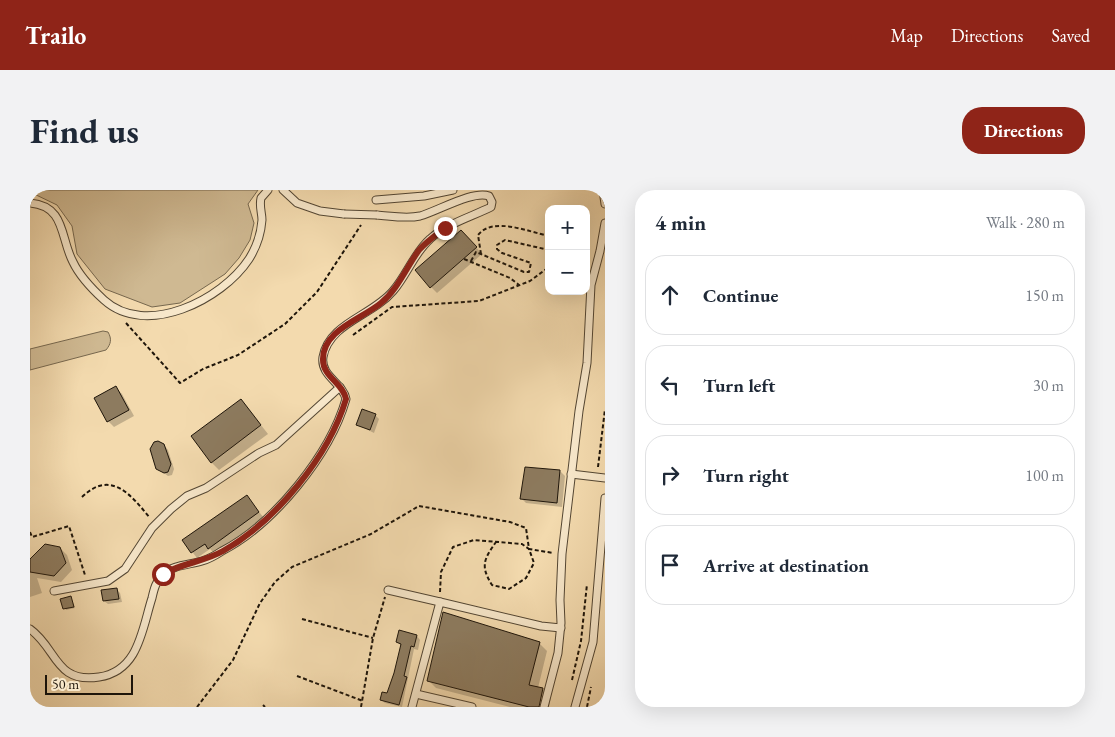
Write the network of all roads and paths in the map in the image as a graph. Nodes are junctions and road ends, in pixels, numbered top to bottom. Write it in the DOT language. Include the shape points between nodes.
graph roads {
  1 [pos="268,190"];
  2 [pos="283,190"];
  3 [pos="453,190"];
  4 [pos="603,190"];
  5 [pos="376,200"];
  6 [pos="30,203"];
  7 [pos="605,204"];
  8 [pos="605,223"];
  9 [pos="362,224"];
  10 [pos="545,235"];
  11 [pos="545,249"];
  12 [pos="481,254"];
  13 [pos="464,258"];
  14 [pos="470,261"];
  15 [pos="545,270"];
  16 [pos="519,285"];
  17 [pos="125,321"];
  18 [pos="353,335"];
  19 [pos="340,387"];
  20 [pos="605,409"];
  21 [pos="571,474"];
  22 [pos="601,478"];
  23 [pos="82,497"];
  24 [pos="605,498"];
  25 [pos="604,516"];
  26 [pos="151,518"];
  27 [pos="30,532"];
  28 [pos="496,542"];
  29 [pos="529,549"];
  30 [pos="562,554"];
  31 [pos="588,582"];
  32 [pos="88,584"];
  33 [pos="388,590"];
  34 [pos="54,591"];
  35 [pos="440,602"];
  36 [pos="302,618"];
  37 [pos="561,628"];
  38 [pos="30,629"];
  39 [pos="373,638"];
  40 [pos="297,676"];
  41 [pos="570,688"];
  42 [pos="416,694"];
  43 [pos="363,701"];
  44 [pos="197,707"];
  45 [pos="361,707"];
  46 [pos="412,707"];
  47 [pos="472,707"];
  48 [pos="544,707"];
  49 [pos="575,707"];
  1 -- 6 [label="lane" via="261,198 260,236 249,259 235,275 181,311 147,316 113,307 104,300 72,262 55,213"];
  2 -- 19 [label="lane, bridge" via="297,203 320,211 402,218 419,216 476,194 489,196 492,202 490,207 431,238 381,303 334,334 323,360 325,371"];
  3 -- 5 [label="lane"];
  4 -- 7 [label="lane"];
  8 -- 21 [label="lane" via="591,285 587,364"];
  9 -- 17 [label="path" via="317,292 285,324 238,355 203,369 180,383"];
  10 -- 12 [label="path" via="495,225 483,229 478,235"];
  11 -- 12 [label="path" via="501,241 497,245 502,254 531,263 529,272"];
  12 -- 14 [label="path" via="476,252"];
  13 -- 14 [label="path"];
  14 -- 16 [label="path"];
  15 -- 16 [label="path"];
  16 -- 18 [label="path" via="469,303 392,307"];
  19 -- 32 [label="lane" via="276,445 206,488 187,496 171,509 152,528 125,569 108,581"];
  19 -- 38 [label="lane" via="346,399 339,421 281,506 253,531 224,550 204,560 173,568 156,583 131,660 101,677 74,676 57,663 38,635"];
  20 -- 22 [label="path"];
  21 -- 22 [label="lane"];
  21 -- 30 [label="lane"];
  23 -- 26 [label="path" via="92,487 106,484 119,487 132,496"];
  24 -- 25 [label="lane"];
  25 -- 49 [label="lane" via="593,642"];
  27 -- 32 [label="path" via="32,537 69,526"];
  28 -- 29 [label="path" via="522,544"];
  28 -- 29 [label="path" via="485,559 485,574 492,585 509,589 526,578 534,563"];
  28 -- 35 [label="path" via="474,540 452,547 441,572"];
  29 -- 30 [label="path"];
  29 -- 44 [label="path" via="526,528 510,522 419,506 371,534 292,567 275,582 260,602 233,660"];
  30 -- 37 [label="lane"];
  31 -- 41 [label="path" via="582,641"];
  32 -- 34 [label="lane"];
  33 -- 35 [label="lane"];
  33 -- 39 [label="path"];
  35 -- 37 [label="lane"];
  35 -- 42 [label="lane"];
  36 -- 39 [label="path"];
  37 -- 48 [label="lane"];
  39 -- 43 [label="path"];
  40 -- 43 [label="path"];
  42 -- 46 [label="lane"];
  42 -- 47 [label="lane"];
  43 -- 45 [label="path"];
}
